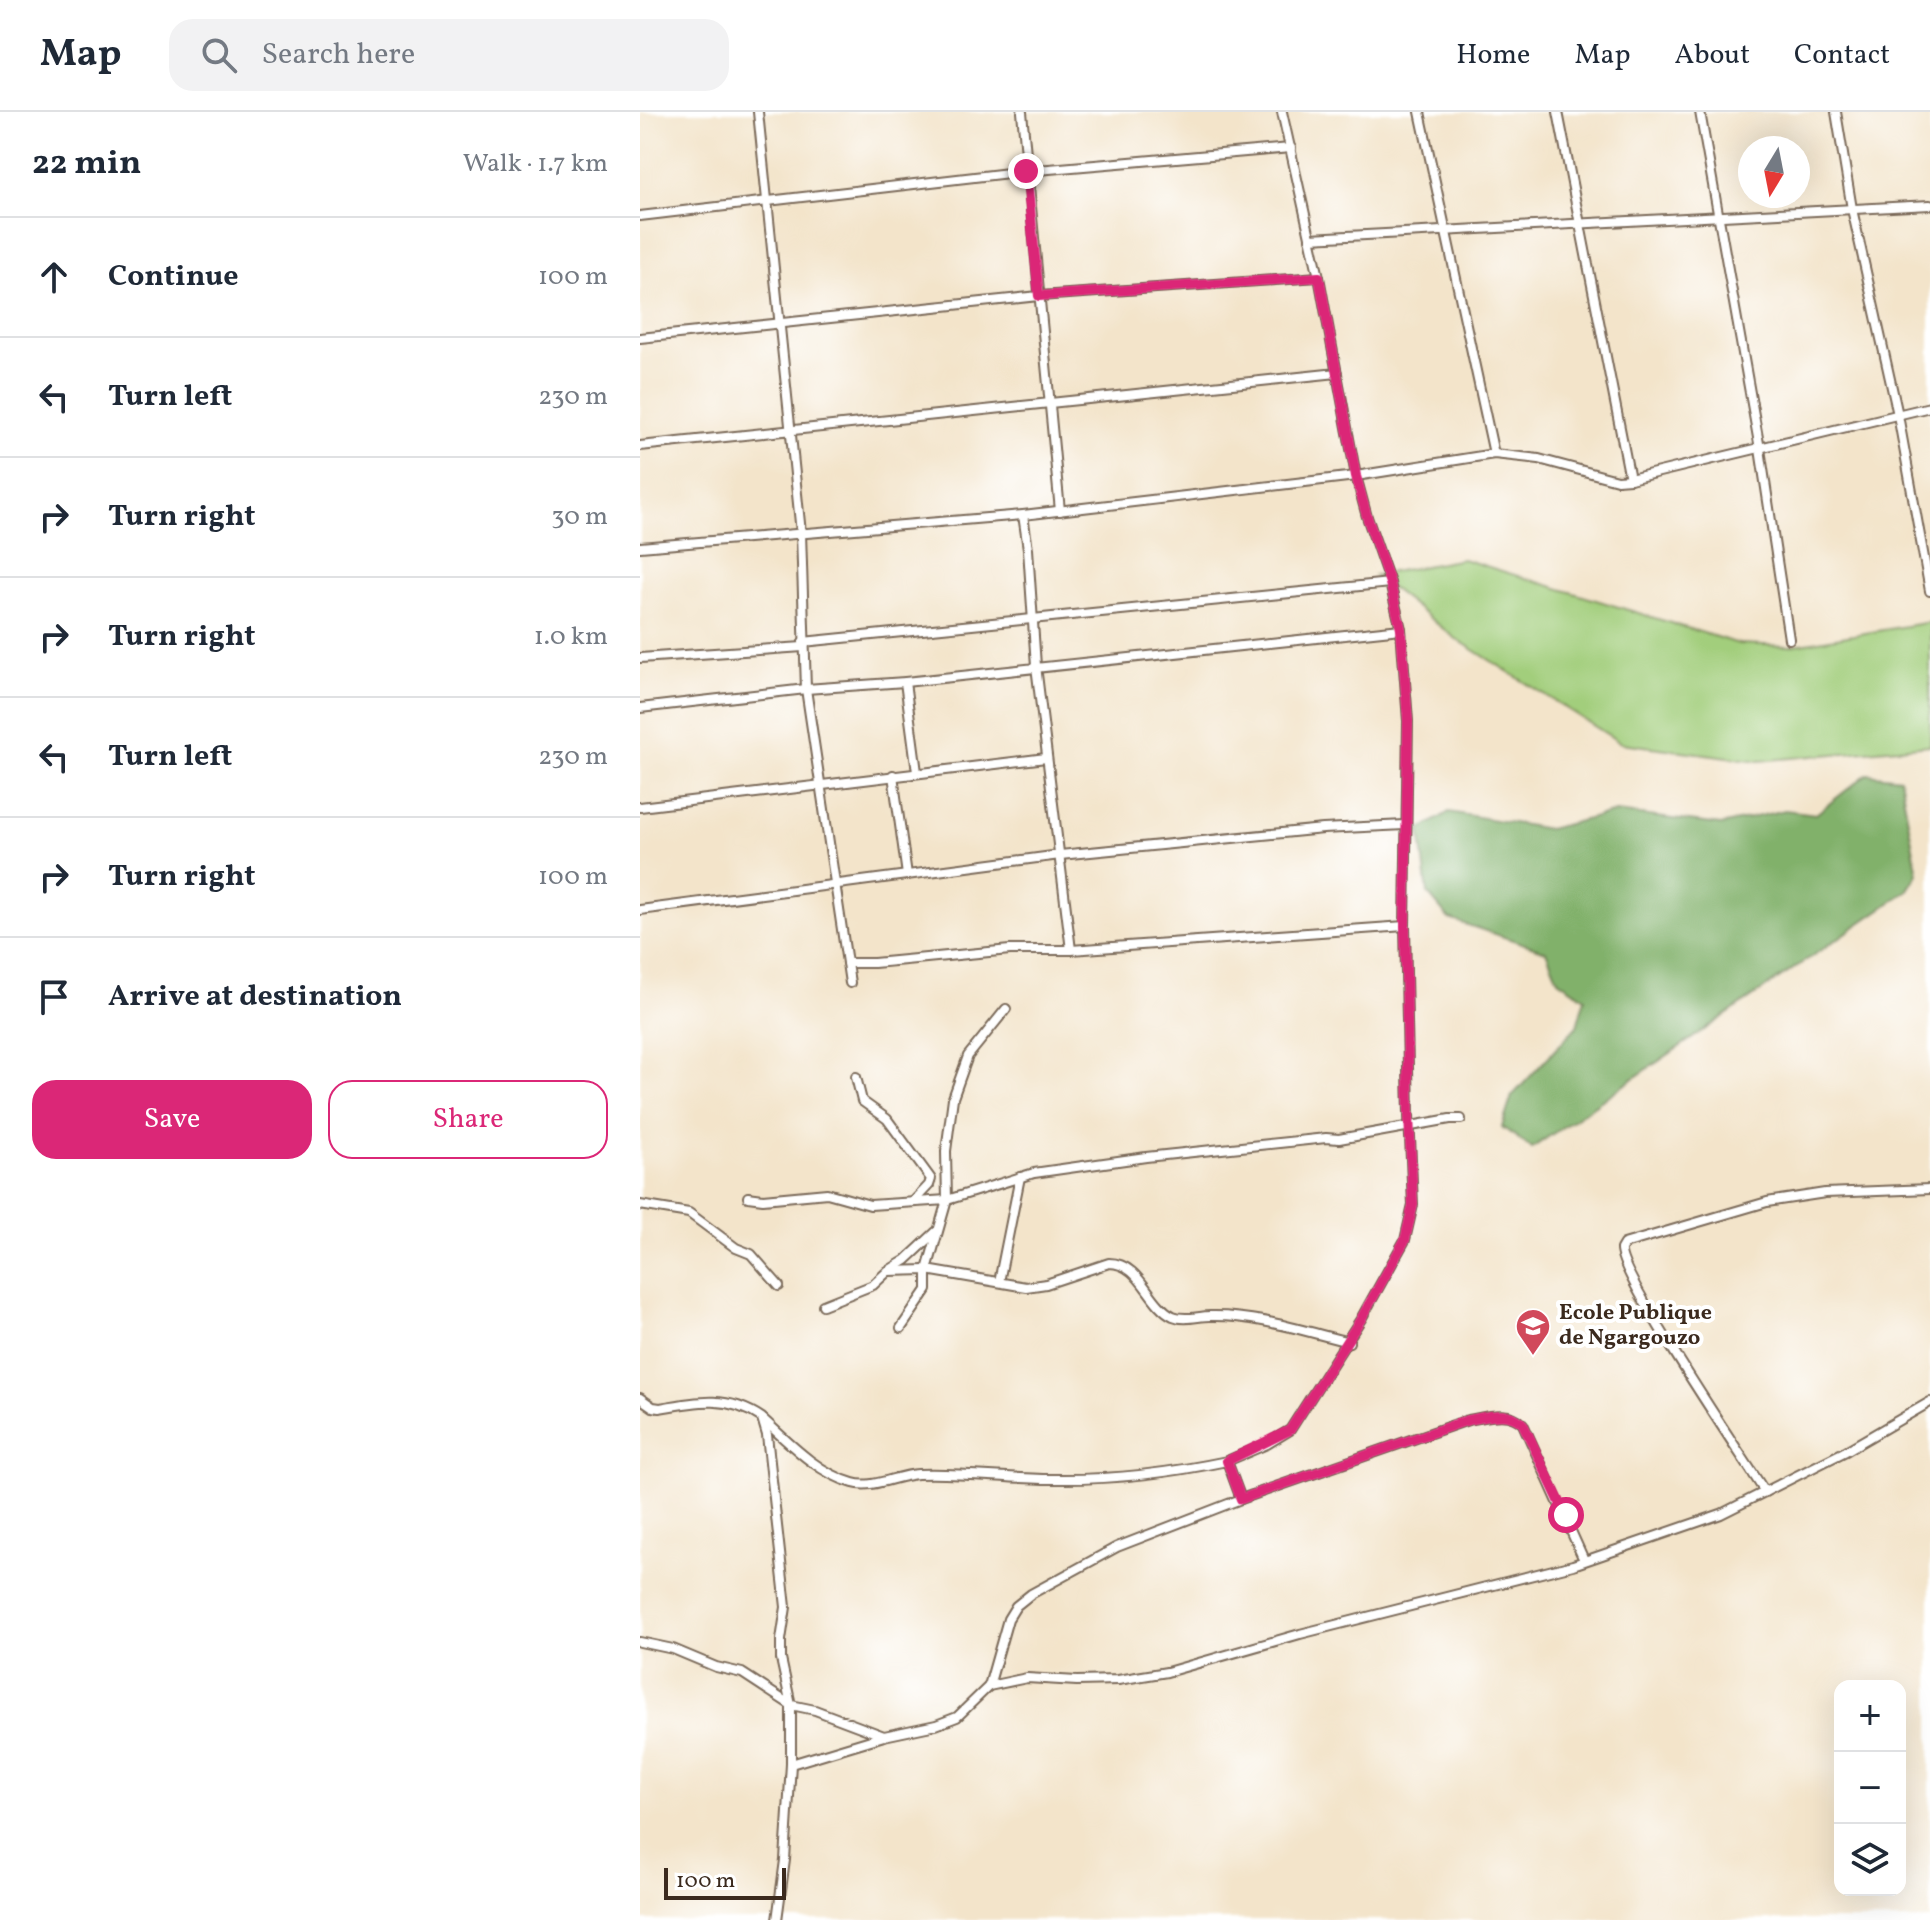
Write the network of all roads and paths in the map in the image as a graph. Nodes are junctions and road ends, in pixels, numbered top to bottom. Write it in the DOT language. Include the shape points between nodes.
graph roads {
  1 [pos="758,112"];
  2 [pos="1022,112"];
  3 [pos="1282,112"];
  4 [pos="1420,112"];
  5 [pos="1558,112"];
  6 [pos="1700,112"];
  7 [pos="1836,112"];
  8 [pos="1291,148"];
  9 [pos="1026,171"];
  10 [pos="766,202"];
  11 [pos="1930,205"];
  12 [pos="1852,209"];
  13 [pos="1716,215"];
  14 [pos="640,216"];
  15 [pos="1580,221"];
  16 [pos="1444,229"];
  17 [pos="1310,238"];
  18 [pos="1319,277"];
  19 [pos="1039,296"];
  20 [pos="779,324"];
  21 [pos="640,338"];
  22 [pos="1337,373"];
  23 [pos="1050,402"];
  24 [pos="1930,407"];
  25 [pos="1898,415"];
  26 [pos="790,429"];
  27 [pos="640,446"];
  28 [pos="1760,449"];
  29 [pos="1494,454"];
  30 [pos="1356,476"];
  31 [pos="1630,479"];
  32 [pos="1060,511"];
  33 [pos="1023,515"];
  34 [pos="801,533"];
  35 [pos="640,547"];
  36 [pos="1390,583"];
  37 [pos="1930,591"];
  38 [pos="1033,620"];
  39 [pos="1401,629"];
  40 [pos="1789,639"];
  41 [pos="803,645"];
  42 [pos="640,658"];
  43 [pos="1036,666"];
  44 [pos="905,682"];
  45 [pos="806,689"];
  46 [pos="640,708"];
  47 [pos="1046,758"];
  48 [pos="917,772"];
  49 [pos="893,775"];
  50 [pos="820,784"];
  51 [pos="640,807"];
  52 [pos="1405,825"];
  53 [pos="1060,855"];
  54 [pos="907,875"];
  55 [pos="834,884"];
  56 [pos="640,910"];
  57 [pos="1405,926"];
  58 [pos="1071,950"];
  59 [pos="847,963"];
  60 [pos="850,983"];
  61 [pos="1006,1009"];
  62 [pos="856,1077"];
  63 [pos="1461,1119"];
  64 [pos="1409,1126"];
  65 [pos="1020,1177"];
  66 [pos="1930,1189"];
  67 [pos="748,1197"];
  68 [pos="947,1200"];
  69 [pos="913,1202"];
  70 [pos="640,1205"];
  71 [pos="936,1232"];
  72 [pos="927,1270"];
  73 [pos="888,1271"];
  74 [pos="999,1282"];
  75 [pos="779,1286"];
  76 [pos="823,1305"];
  77 [pos="901,1328"];
  78 [pos="1349,1342"];
  79 [pos="640,1398"];
  80 [pos="1930,1402"];
  81 [pos="762,1418"];
  82 [pos="1227,1461"];
  83 [pos="1765,1492"];
  84 [pos="1241,1499"];
  85 [pos="1584,1560"];
  86 [pos="640,1642"];
  87 [pos="989,1686"];
  88 [pos="791,1705"];
  89 [pos="884,1736"];
  90 [pos="791,1764"];
  91 [pos="777,1920"];
  1 -- 10 [label="street"];
  2 -- 9 [label="street"];
  3 -- 8 [label="street"];
  4 -- 16 [label="street"];
  5 -- 15 [label="street"];
  6 -- 13 [label="street"];
  7 -- 12 [label="street"];
  8 -- 9 [label="street"];
  8 -- 17 [label="street"];
  9 -- 10 [label="street"];
  9 -- 19 [label="street"];
  10 -- 14 [label="street"];
  10 -- 20 [label="street"];
  11 -- 12 [label="street"];
  12 -- 13 [label="street"];
  12 -- 25 [label="street"];
  13 -- 15 [label="street"];
  13 -- 28 [label="street"];
  15 -- 16 [label="street"];
  15 -- 31 [label="street"];
  16 -- 17 [label="street"];
  16 -- 29 [label="street"];
  17 -- 18 [label="street"];
  18 -- 19 [label="street"];
  18 -- 22 [label="street"];
  19 -- 20 [label="street"];
  19 -- 23 [label="street"];
  20 -- 21 [label="street"];
  20 -- 26 [label="street"];
  22 -- 23 [label="street"];
  22 -- 30 [label="street"];
  23 -- 26 [label="street"];
  23 -- 32 [label="street"];
  24 -- 25 [label="street"];
  25 -- 28 [label="street"];
  25 -- 37 [label="street"];
  26 -- 27 [label="street"];
  26 -- 34 [label="street"];
  28 -- 31 [label="street"];
  28 -- 40 [label="street"];
  29 -- 30 [label="street"];
  29 -- 31 [label="street"];
  30 -- 32 [label="street"];
  30 -- 36 [label="street"];
  32 -- 33 [label="street"];
  33 -- 34 [label="street"];
  33 -- 38 [label="street"];
  34 -- 35 [label="street"];
  34 -- 41 [label="street"];
  36 -- 38 [label="street"];
  36 -- 39 [label="street"];
  38 -- 41 [label="street"];
  38 -- 43 [label="street"];
  39 -- 43 [label="street"];
  39 -- 52 [label="street" via="1408,721"];
  41 -- 42 [label="street"];
  41 -- 45 [label="street"];
  43 -- 44 [label="street"];
  43 -- 47 [label="street"];
  44 -- 45 [label="street"];
  44 -- 48 [label="street"];
  45 -- 46 [label="street"];
  45 -- 50 [label="street"];
  47 -- 48 [label="street"];
  47 -- 53 [label="street"];
  48 -- 49 [label="street"];
  49 -- 50 [label="street"];
  49 -- 54 [label="street"];
  50 -- 51 [label="street"];
  50 -- 55 [label="street"];
  52 -- 53 [label="street"];
  52 -- 57 [label="street"];
  53 -- 54 [label="street"];
  53 -- 58 [label="street"];
  54 -- 55 [label="street"];
  55 -- 56 [label="street"];
  55 -- 59 [label="street"];
  57 -- 58 [label="street"];
  57 -- 64 [label="street"];
  58 -- 59 [label="street"];
  59 -- 60 [label="street"];
  61 -- 68 [label="street" via="968,1056 953,1098"];
  62 -- 69 [label="street" via="862,1101 887,1119 931,1179"];
  63 -- 64 [label="street"];
  64 -- 65 [label="street"];
  64 -- 78 [label="street" via="1413,1205 1405,1240"];
  65 -- 68 [label="street"];
  65 -- 74 [label="street"];
  66 -- 83 [label="street" via="1825,1193 1767,1202 1621,1249 1651,1312"];
  67 -- 69 [label="street" via="827,1193 870,1205"];
  68 -- 69 [label="street"];
  68 -- 71 [label="street"];
  70 -- 75 [label="street" via="689,1213 751,1254"];
  71 -- 72 [label="street"];
  71 -- 73 [label="street"];
  72 -- 73 [label="street"];
  72 -- 74 [label="street"];
  72 -- 77 [label="street" via="927,1290"];
  73 -- 76 [label="street" via="873,1285"];
  74 -- 78 [label="street" via="1046,1284 1119,1263 1175,1317 1254,1320"];
  78 -- 82 [label="street" via="1290,1430"];
  79 -- 81 [label="street" via="660,1408 719,1402"];
  80 -- 83 [label="street"];
  81 -- 82 [label="street" via="795,1450 857,1485 918,1474 1121,1477"];
  81 -- 88 [label="street" via="786,1607 781,1659"];
  82 -- 84 [label="street"];
  83 -- 85 [label="street" via="1721,1514"];
  84 -- 85 [label="street" via="1468,1420 1508,1415 1523,1424"];
  84 -- 87 [label="street" via="1145,1534 1031,1594 1008,1619"];
  85 -- 87 [label="street" via="1167,1672 1118,1680 1027,1678"];
  86 -- 88 [label="street" via="742,1673"];
  87 -- 89 [label="street" via="957,1717"];
  88 -- 89 [label="street"];
  88 -- 90 [label="street"];
  89 -- 90 [label="street"];
  90 -- 91 [label="street"];
}
